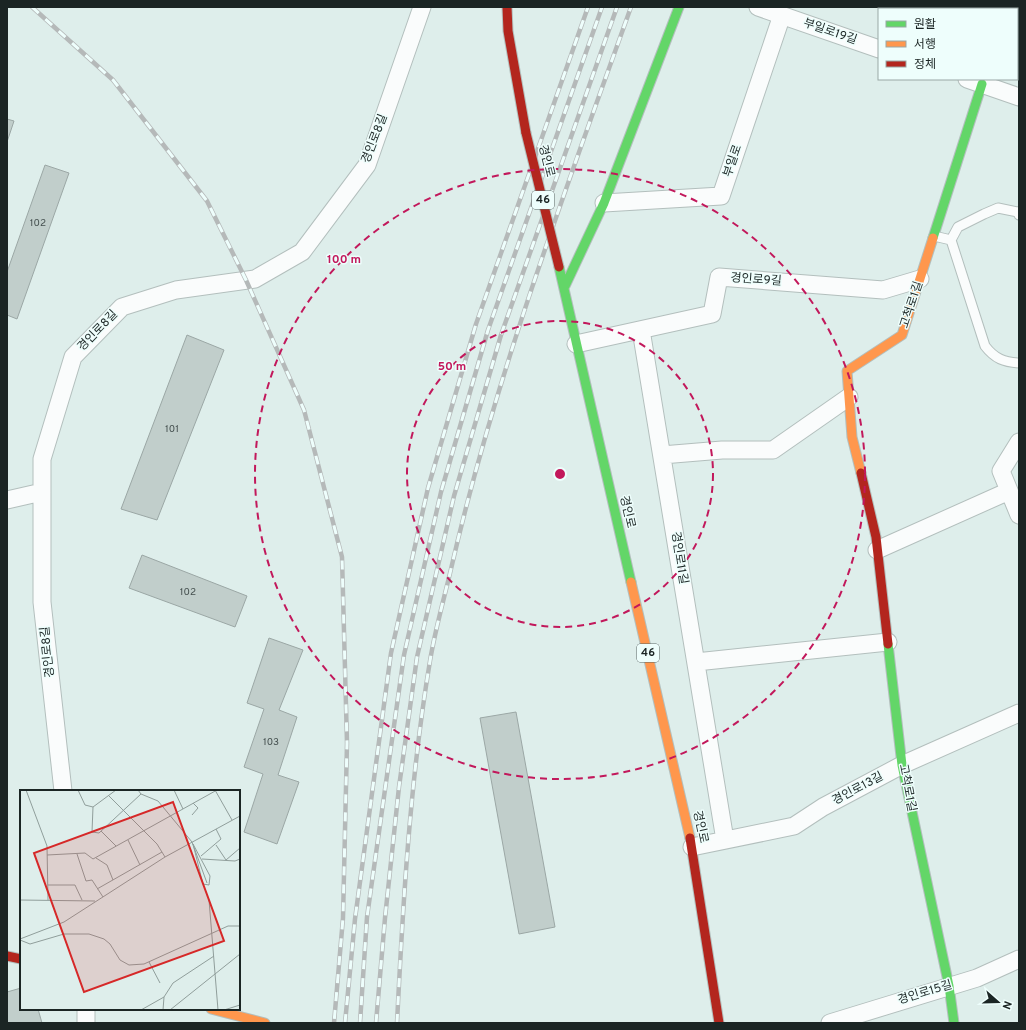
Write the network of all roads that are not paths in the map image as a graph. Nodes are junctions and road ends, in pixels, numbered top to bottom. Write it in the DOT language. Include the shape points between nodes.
graph roads {
  1 [pos="422,7"];
  2 [pos="507,7"];
  3 [pos="680,7"];
  4 [pos="758,7"];
  5 [pos="782,15"];
  6 [pos="878,49"];
  7 [pos="974,82"];
  8 [pos="1019,97"];
  9 [pos="604,203"];
  10 [pos="1019,215"];
  11 [pos="934,236"];
  12 [pos="951,240"];
  13 [pos="920,279"];
  14 [pos="565,286"];
  15 [pos="641,330"];
  16 [pos="576,344"];
  17 [pos="1019,363"];
  18 [pos="849,397"];
  19 [pos="1019,442"];
  20 [pos="662,455"];
  21 [pos="1009,491"];
  22 [pos="42,492"];
  23 [pos="7,500"];
  24 [pos="1019,515"];
  25 [pos="877,550"];
  26 [pos="888,642"];
  27 [pos="696,662"];
  28 [pos="1019,713"];
  29 [pos="902,765"];
  30 [pos="64,790"];
  31 [pos="725,840"];
  32 [pos="692,847"];
  33 [pos="7,956"];
  34 [pos="20,959"];
  35 [pos="1019,959"];
  36 [pos="949,986"];
  37 [pos="86,1010"];
  38 [pos="215,1010"];
  39 [pos="86,1023"];
  40 [pos="265,1023"];
  41 [pos="719,1023"];
  42 [pos="830,1023"];
  43 [pos="954,1023"];
  1 -- 22 [label="street, 경인로8길" via="367,165 302,252 255,279 176,290 122,307 73,357 42,459"];
  2 -- 14 [label="street, 경인로 / 46, bridge" via="508,31 526,133"];
  3 -- 9 [label="street"];
  4 -- 5 [label="street, 부일로19길"];
  5 -- 6 [label="street, 부일로19길"];
  5 -- 9 [label="street, 부일로" via="721,196"];
  7 -- 8 [label="street"];
  7 -- 11 [label="street, 고척로1길"];
  9 -- 14 [label="street"];
  10 -- 12 [label="lane" via="1018,212 998,208 958,227"];
  11 -- 12 [label="lane"];
  11 -- 13 [label="street, 고척로1길"];
  12 -- 17 [label="lane" via="985,346 993,356"];
  13 -- 15 [label="street, 경인로9길" via="883,290 719,277 712,314"];
  13 -- 18 [label="street, 고척로1길" via="902,335 847,371"];
  14 -- 16 [label="street, 경인로 / 46"];
  15 -- 16 [label="street, 경인로9길"];
  15 -- 20 [label="street, 경인로11길"];
  16 -- 32 [label="street, 경인로 / 46"];
  18 -- 20 [label="street" via="773,450 722,450"];
  18 -- 25 [label="street, 고척로1길" via="852,437"];
  19 -- 21 [label="street" via="1001,471"];
  20 -- 27 [label="street, 경인로11길"];
  21 -- 24 [label="street"];
  21 -- 25 [label="street"];
  22 -- 23 [label="street"];
  22 -- 30 [label="street, 경인로8길" via="42,602"];
  25 -- 26 [label="street, 고척로1길"];
  26 -- 27 [label="street"];
  26 -- 29 [label="street, 고척로1길"];
  27 -- 31 [label="street, 경인로11길"];
  28 -- 29 [label="street, 경인로13길"];
  29 -- 31 [label="street, 경인로13길" via="823,807 794,826"];
  29 -- 36 [label="street, 고척로1길"];
  31 -- 32 [label="street, 경인로13길"];
  32 -- 41 [label="street, 경인로 / 46"];
  33 -- 34 [label="street"];
  35 -- 36 [label="street, 경인로15길" via="977,978"];
  36 -- 42 [label="street, 경인로15길"];
  36 -- 43 [label="street, 고척로1길"];
  37 -- 39 [label="street"];
  38 -- 40 [label="street"];
}
